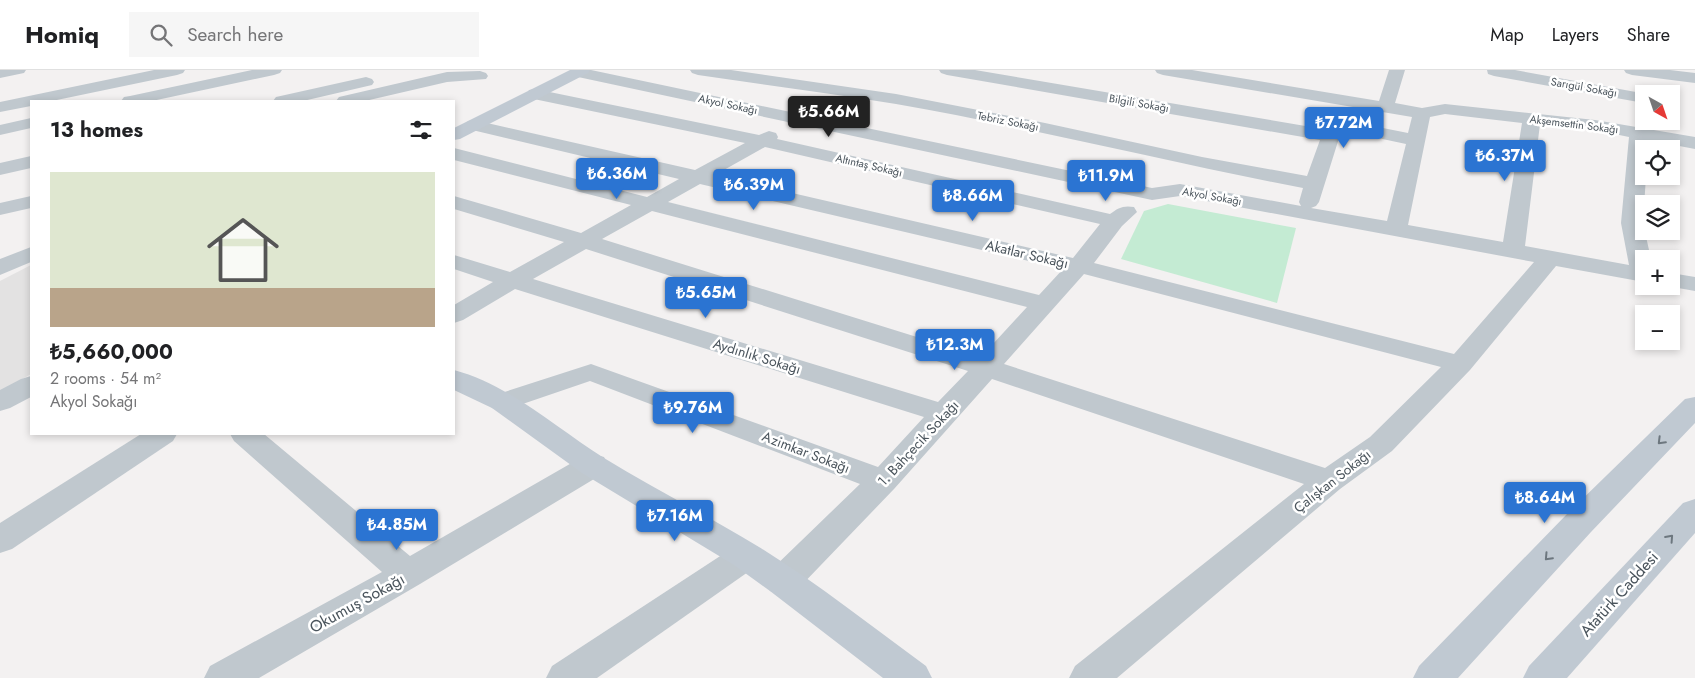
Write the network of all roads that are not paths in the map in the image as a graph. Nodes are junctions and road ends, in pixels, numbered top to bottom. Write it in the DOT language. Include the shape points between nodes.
graph roads {
  1 [pos="18,70"];
  2 [pos="177,70"];
  3 [pos="274,70"];
  4 [pos="416,70"];
  5 [pos="698,70"];
  6 [pos="947,70"];
  7 [pos="1163,70"];
  8 [pos="1281,70"];
  9 [pos="1397,70"];
  10 [pos="1633,70"];
  11 [pos="580,71"];
  12 [pos="1494,71"];
  13 [pos="1657,73"];
  14 [pos="0,74"];
  15 [pos="76,74"];
  16 [pos="447,74"];
  17 [pos="1695,78"];
  18 [pos="28,83"];
  19 [pos="1658,85"];
  20 [pos="1274,88"];
  21 [pos="0,89"];
  22 [pos="536,94"];
  23 [pos="87,95"];
  24 [pos="1635,96"];
  25 [pos="426,98"];
  26 [pos="1487,99"];
  27 [pos="51,100"];
  28 [pos="135,100"];
  29 [pos="286,100"];
  30 [pos="349,100"];
  31 [pos="30,103"];
  32 [pos="0,107"];
  33 [pos="1385,107"];
  34 [pos="1422,113"];
  35 [pos="1532,118"];
  36 [pos="801,120"];
  37 [pos="30,123"];
  38 [pos="474,125"];
  39 [pos="0,130"];
  40 [pos="1639,133"];
  41 [pos="455,134"];
  42 [pos="1330,136"];
  43 [pos="1416,140"];
  44 [pos="762,141"];
  45 [pos="1695,143"];
  46 [pos="455,154"];
  47 [pos="30,162"];
  48 [pos="0,169"];
  49 [pos="696,178"];
  50 [pos="1315,184"];
  51 [pos="1152,194"];
  52 [pos="30,202"];
  53 [pos="455,202"];
  54 [pos="649,203"];
  55 [pos="0,209"];
  56 [pos="1306,213"];
  57 [pos="1114,221"];
  58 [pos="1396,229"];
  59 [pos="583,240"];
  60 [pos="1638,250"];
  61 [pos="1512,251"];
  62 [pos="30,252"];
  63 [pos="30,253"];
  64 [pos="1550,258"];
  65 [pos="0,260"];
  66 [pos="455,262"];
  67 [pos="1079,266"];
  68 [pos="0,268"];
  69 [pos="1635,273"];
  70 [pos="510,281"];
  71 [pos="1680,282"];
  72 [pos="1695,284"];
  73 [pos="1044,304"];
  74 [pos="455,314"];
  75 [pos="1460,364"];
  76 [pos="987,366"];
  77 [pos="455,379"];
  78 [pos="30,386"];
  79 [pos="0,402"];
  80 [pos="502,402"];
  81 [pos="1695,406"];
  82 [pos="945,414"];
  83 [pos="160,435"];
  84 [pos="246,435"];
  85 [pos="594,465"];
  86 [pos="883,481"];
  87 [pos="1330,482"];
  88 [pos="1695,512"];
  89 [pos="0,540"];
  90 [pos="746,556"];
  91 [pos="408,574"];
  92 [pos="783,581"];
  93 [pos="224,678"];
  94 [pos="566,678"];
  95 [pos="912,678"];
  96 [pos="1089,678"];
  97 [pos="1433,678"];
  98 [pos="1543,678"];
  1 -- 14 [label="street"];
  2 -- 23 [label="street"];
  3 -- 28 [label="street"];
  4 -- 29 [label="street"];
  5 -- 50 [label="street, Tebriz Sokağı" via="896,99"];
  6 -- 42 [label="street, Bilgili Sokağı"];
  7 -- 20 [label="street, Akşemsettin Sokağı"];
  8 -- 20 [label="street"];
  9 -- 33 [label="street"];
  10 -- 13 [label="street"];
  11 -- 22 [label="street"];
  11 -- 36 [label="street, Akyol Sokağı"];
  12 -- 24 [label="street, Sarıgül Sokağı"];
  12 -- 26 [label="street"];
  13 -- 17 [label="street"];
  13 -- 19 [label="street"];
  15 -- 23 [label="street"];
  16 -- 25 [label="street" via="487,74"];
  16 -- 30 [label="street"];
  18 -- 21 [label="street"];
  20 -- 33 [label="street, Akşemsettin Sokağı"];
  22 -- 38 [label="street"];
  22 -- 44 [label="street, Altıntaş Sokağı"];
  23 -- 27 [label="street"];
  26 -- 34 [label="street, Akşemsettin Sokağı"];
  26 -- 35 [label="street, Akşemsettin Sokağı"];
  31 -- 32 [label="street"];
  33 -- 34 [label="street, Akşemsettin Sokağı"];
  34 -- 43 [label="street"];
  35 -- 40 [label="street, Akşemsettin Sokağı"];
  35 -- 61 [label="street"];
  36 -- 44 [label="street"];
  36 -- 51 [label="street, Akyol Sokağı"];
  37 -- 39 [label="street"];
  38 -- 41 [label="street"];
  38 -- 49 [label="street, Akatlar Sokağı"];
  40 -- 45 [label="street, Akşemsettin Sokağı"];
  40 -- 60 [label="street" via="1632,223"];
  42 -- 43 [label="street" via="1332,130 1359,130"];
  42 -- 50 [label="street"];
  43 -- 58 [label="street"];
  44 -- 49 [label="street"];
  44 -- 57 [label="street, Altıntaş Sokağı"];
  46 -- 54 [label="street"];
  47 -- 48 [label="street"];
  49 -- 54 [label="street"];
  49 -- 67 [label="street, Akatlar Sokağı"];
  50 -- 56 [label="street"];
  51 -- 56 [label="street, Akyol Sokağı" via="1180,190"];
  51 -- 57 [label="street, 1. Bahçecik Sokağı"];
  52 -- 55 [label="street"];
  53 -- 59 [label="street"];
  54 -- 59 [label="street"];
  54 -- 73 [label="street"];
  56 -- 58 [label="street, Akyol Sokağı"];
  57 -- 67 [label="street, 1. Bahçecik Sokağı"];
  58 -- 61 [label="street, Akyol Sokağı"];
  59 -- 70 [label="street"];
  59 -- 76 [label="street"];
  61 -- 64 [label="street, Akyol Sokağı"];
  62 -- 65 [label="street"];
  63 -- 68 [label="street"];
  64 -- 69 [label="street, Akyol Sokağı"];
  64 -- 75 [label="street, Çalışkan Sokağı"];
  66 -- 70 [label="street, Aydınlık Sokağı"];
  67 -- 73 [label="street, 1. Bahçecik Sokağı"];
  67 -- 75 [label="street, Akatlar Sokağı"];
  70 -- 74 [label="street"];
  70 -- 82 [label="street, Aydınlık Sokağı"];
  71 -- 72 [label="street"];
  73 -- 76 [label="street, 1. Bahçecik Sokağı"];
  75 -- 87 [label="street, Çalışkan Sokağı" via="1381,444"];
  76 -- 82 [label="street, 1. Bahçecik Sokağı"];
  76 -- 87 [label="street"];
  77 -- 80 [label="street"];
  78 -- 79 [label="street"];
  80 -- 85 [label="street"];
  80 -- 86 [label="street, Azimkar Sokağı" via="591,372"];
  81 -- 97 [label="street, one-way"];
  82 -- 86 [label="street, 1. Bahçecik Sokağı"];
  83 -- 89 [label="street"];
  84 -- 91 [label="street"];
  85 -- 90 [label="street"];
  85 -- 91 [label="street, Okumuş Sokağı"];
  86 -- 92 [label="street, 1. Bahçecik Sokağı"];
  87 -- 96 [label="street, Çalışkan Sokağı"];
  98 -- 88 [label="street, Atatürk Caddesi, one-way"];
  90 -- 92 [label="street"];
  90 -- 94 [label="street"];
  91 -- 93 [label="street, Okumuş Sokağı"];
  92 -- 95 [label="street"];
}
